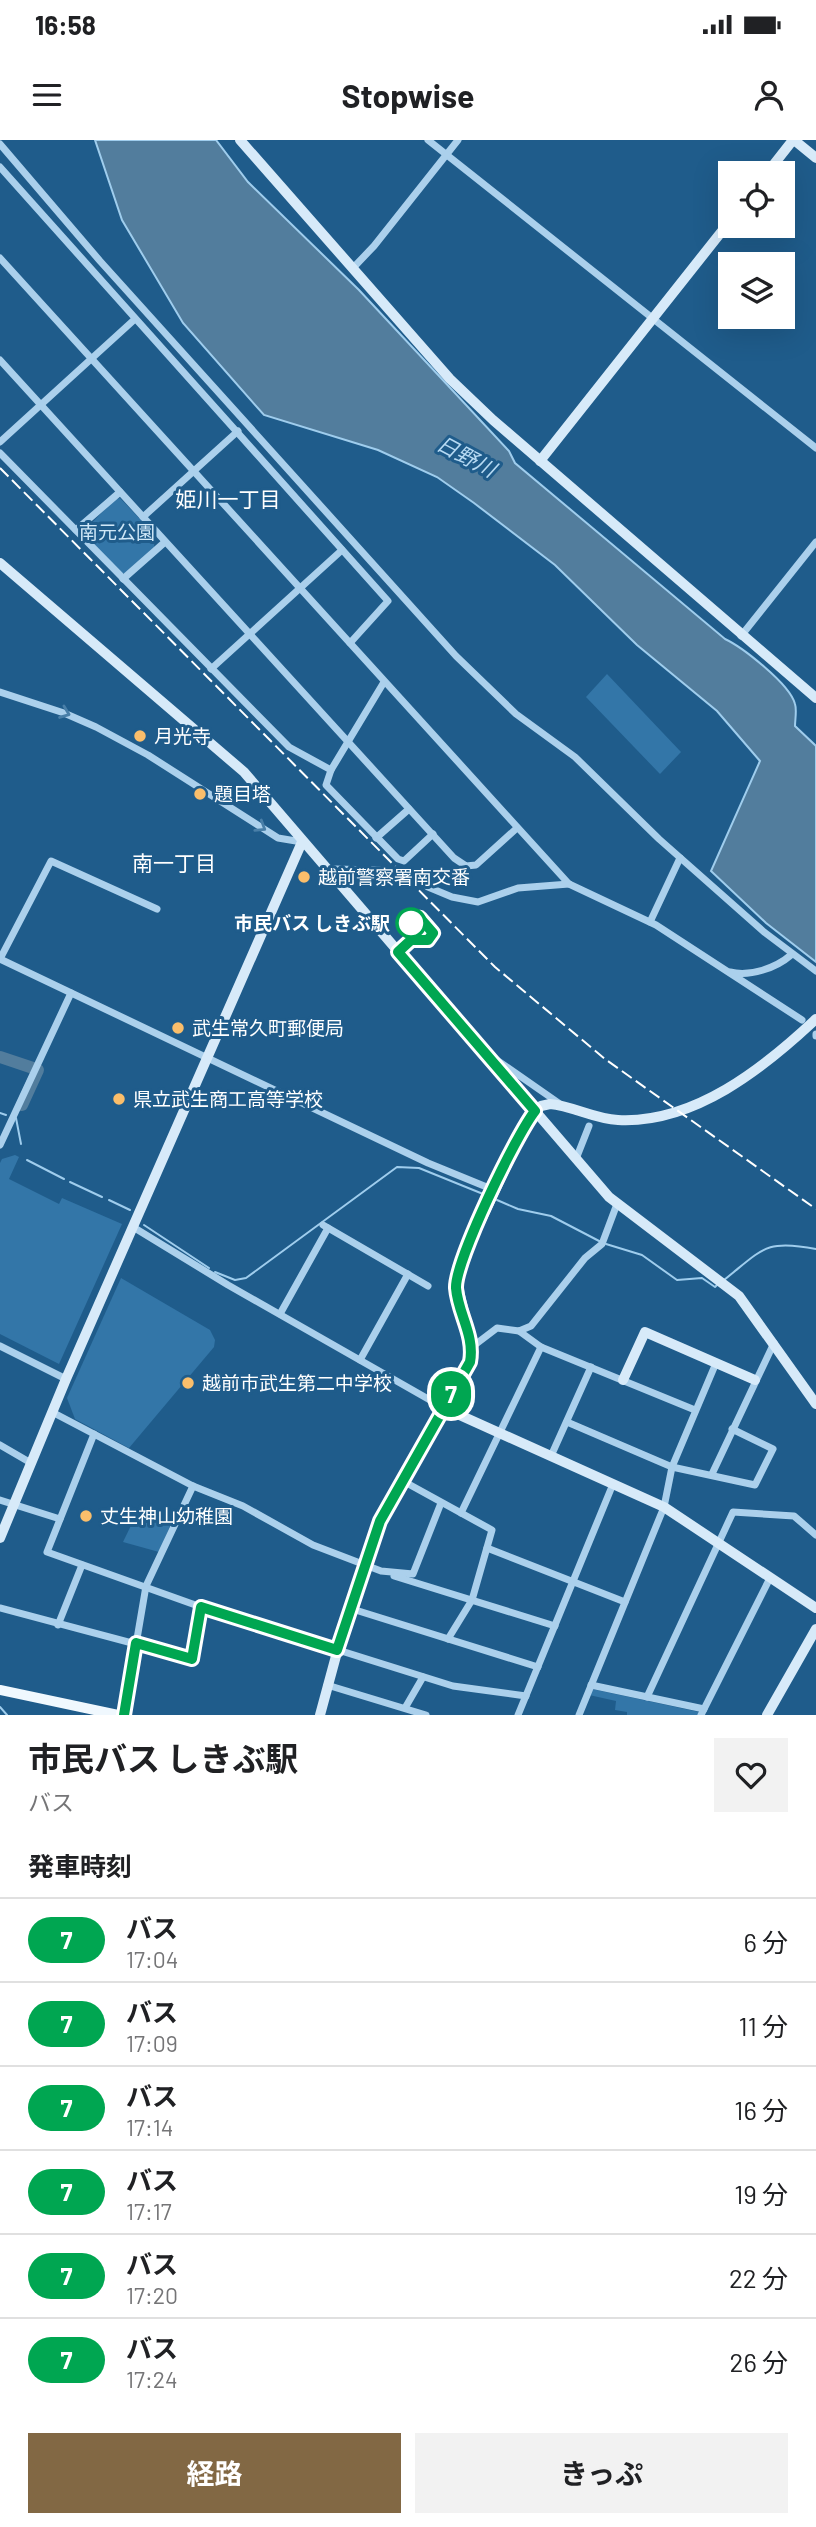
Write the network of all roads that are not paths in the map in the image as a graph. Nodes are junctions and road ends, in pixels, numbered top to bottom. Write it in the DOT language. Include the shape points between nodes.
graph roads {
  1 [pos="240,140"];
  2 [pos="428,140"];
  3 [pos="458,140"];
  4 [pos="793,140"];
  5 [pos="0,144"];
  6 [pos="446,155"];
  7 [pos="816,158"];
  8 [pos="776,161"];
  9 [pos="0,167"];
  10 [pos="718,236"];
  11 [pos="0,258"];
  12 [pos="354,268"];
  13 [pos="135,319"];
  14 [pos="653,319"];
  15 [pos="92,358"];
  16 [pos="0,360"];
  17 [pos="41,405"];
  18 [pos="238,431"];
  19 [pos="0,443"];
  20 [pos="816,448"];
  21 [pos="0,453"];
  22 [pos="540,461"];
  23 [pos="195,471"];
  24 [pos="120,492"];
  25 [pos="143,517"];
  26 [pos="76,530"];
  27 [pos="165,542"];
  28 [pos="816,542"];
  29 [pos="342,550"];
  30 [pos="0,563"];
  31 [pos="123,579"];
  32 [pos="300,588"];
  33 [pos="249,635"];
  34 [pos="741,636"];
  35 [pos="350,643"];
  36 [pos="211,669"];
  37 [pos="384,682"];
  38 [pos="0,692"];
  39 [pos="816,698"];
  40 [pos="348,743"];
  41 [pos="331,770"];
  42 [pos="409,809"];
  43 [pos="517,828"];
  44 [pos="433,834"];
  45 [pos="376,838"];
  46 [pos="302,842"];
  47 [pos="680,858"];
  48 [pos="379,870"];
  49 [pos="328,872"];
  50 [pos="569,884"];
  51 [pos="428,887"];
  52 [pos="157,909"];
  53 [pos="650,922"];
  54 [pos="411,940"];
  55 [pos="398,952"];
  56 [pos="791,955"];
  57 [pos="0,959"];
  58 [pos="726,971"];
  59 [pos="816,971"];
  60 [pos="71,993"];
  61 [pos="816,1019"];
  62 [pos="802,1020"];
  63 [pos="484,1053"];
  64 [pos="208,1059"];
  65 [pos="563,1106"];
  66 [pos="535,1111"];
  67 [pos="589,1125"];
  68 [pos="0,1145"];
  69 [pos="576,1159"];
  70 [pos="492,1195"];
  71 [pos="617,1204"];
  72 [pos="133,1227"];
  73 [pos="408,1274"];
  74 [pos="428,1286"];
  75 [pos="279,1314"];
  76 [pos="519,1331"];
  77 [pos="774,1343"];
  78 [pos="0,1346"];
  79 [pos="541,1346"];
  80 [pos="472,1347"];
  81 [pos="360,1360"];
  82 [pos="716,1363"];
  83 [pos="591,1367"];
  84 [pos="66,1379"];
  85 [pos="755,1380"];
  86 [pos="624,1381"];
  87 [pos="816,1404"];
  88 [pos="444,1408"];
  89 [pos="695,1410"];
  90 [pos="52,1412"];
  91 [pos="567,1422"];
  92 [pos="732,1429"];
  93 [pos="499,1432"];
  94 [pos="94,1434"];
  95 [pos="0,1445"];
  96 [pos="551,1456"];
  97 [pos="31,1463"];
  98 [pos="673,1467"];
  99 [pos="712,1474"];
  100 [pos="403,1482"];
  101 [pos="613,1484"];
  102 [pos="193,1486"];
  103 [pos="0,1500"];
  104 [pos="441,1503"];
  105 [pos="14,1505"];
  106 [pos="664,1507"];
  107 [pos="461,1513"];
  108 [pos="60,1519"];
  109 [pos="816,1535"];
  110 [pos="0,1538"];
  111 [pos="718,1543"];
  112 [pos="487,1548"];
  113 [pos="82,1565"];
  114 [pos="364,1565"];
  115 [pos="387,1573"];
  116 [pos="770,1578"];
  117 [pos="573,1582"];
  118 [pos="146,1587"];
  119 [pos="471,1600"];
  120 [pos="625,1602"];
  121 [pos="201,1607"];
  122 [pos="0,1608"];
  123 [pos="349,1608"];
  124 [pos="816,1608"];
  125 [pos="58,1625"];
  126 [pos="555,1626"];
  127 [pos="816,1629"];
  128 [pos="448,1639"];
  129 [pos="136,1643"];
  130 [pos="337,1650"];
  131 [pos="538,1667"];
  132 [pos="423,1677"];
  133 [pos="327,1685"];
  134 [pos="591,1685"];
  135 [pos="0,1690"];
  136 [pos="526,1696"];
  137 [pos="647,1697"];
  138 [pos="405,1708"];
  139 [pos="703,1712"];
  140 [pos="118,1715"];
  141 [pos="124,1715"];
  142 [pos="320,1715"];
  143 [pos="426,1715"];
  144 [pos="518,1715"];
  145 [pos="579,1715"];
  146 [pos="767,1715"];
  1 -- 12 [label="street"];
  2 -- 6 [label="street"];
  3 -- 6 [label="street"];
  4 -- 7 [label="street"];
  4 -- 8 [label="street"];
  5 -- 47 [label="street" via="456,656 516,714 575,757"];
  6 -- 12 [label="street"];
  6 -- 14 [label="street"];
  9 -- 13 [label="street"];
  10 -- 14 [label="street"];
  11 -- 15 [label="street"];
  12 -- 22 [label="street" via="450,379"];
  13 -- 15 [label="street"];
  13 -- 18 [label="street"];
  14 -- 20 [label="street"];
  14 -- 22 [label="street"];
  15 -- 17 [label="street"];
  15 -- 23 [label="street"];
  16 -- 17 [label="street"];
  17 -- 19 [label="street"];
  17 -- 24 [label="street"];
  18 -- 23 [label="street"];
  18 -- 29 [label="street"];
  21 -- 26 [label="street"];
  22 -- 34 [label="street"];
  23 -- 25 [label="street"];
  23 -- 32 [label="street"];
  24 -- 25 [label="street"];
  24 -- 26 [label="street"];
  25 -- 27 [label="street"];
  26 -- 31 [label="street"];
  27 -- 31 [label="street"];
  27 -- 33 [label="street"];
  28 -- 34 [label="street"];
  29 -- 32 [label="street"];
  29 -- 35 [label="street" via="388,601"];
  30 -- 46 [label="street" via="244,772"];
  31 -- 36 [label="street"];
  32 -- 33 [label="street"];
  32 -- 35 [label="street"];
  33 -- 36 [label="street"];
  33 -- 40 [label="street"];
  34 -- 39 [label="street"];
  35 -- 37 [label="street"];
  36 -- 41 [label="street" via="289,747"];
  37 -- 40 [label="street"];
  37 -- 43 [label="street"];
  38 -- 46 [label="street, one-way" via="80,719 148,755 278,838"];
  40 -- 41 [label="street"];
  40 -- 42 [label="street"];
  41 -- 45 [label="street" via="326,785"];
  42 -- 44 [label="street"];
  42 -- 45 [label="street"];
  43 -- 44 [label="street" via="472,867 454,858"];
  43 -- 50 [label="street"];
  44 -- 45 [label="street" via="404,861"];
  46 -- 49 [label="street"];
  46 -- 64 [label="street"];
  47 -- 53 [label="street"];
  47 -- 56 [label="street"];
  48 -- 49 [label="street"];
  49 -- 55 [label="street"];
  50 -- 51 [label="street" via="518,888 478,902"];
  50 -- 53 [label="street"];
  52 -- 57 [label="street" via="51,861"];
  53 -- 58 [label="street"];
  54 -- 55 [label="street"];
  55 -- 63 [label="street"];
  56 -- 58 [label="street" via="782,963 750,972"];
  56 -- 59 [label="street"];
  57 -- 60 [label="street"];
  58 -- 62 [label="street"];
  60 -- 64 [label="street"];
  60 -- 68 [label="street"];
  61 -- 65 [label="street" via="746,1076 677,1112 615,1120"];
  63 -- 65 [label="street"];
  63 -- 66 [label="street"];
  64 -- 70 [label="street"];
  64 -- 72 [label="street"];
  65 -- 66 [label="street" via="546,1104"];
  66 -- 69 [label="street"];
  66 -- 70 [label="street"];
  67 -- 69 [label="street"];
  69 -- 71 [label="street"];
  70 -- 80 [label="street" via="458,1269 456,1289"];
  71 -- 76 [label="street" via="602,1244 585,1258 531,1326"];
  71 -- 77 [label="street" via="723,1281"];
  72 -- 75 [label="street"];
  72 -- 84 [label="street"];
  73 -- 74 [label="street"];
  73 -- 75 [label="street" via="326,1226"];
  73 -- 81 [label="street"];
  75 -- 81 [label="street"];
  76 -- 79 [label="street"];
  76 -- 80 [label="street" via="497,1328"];
  77 -- 85 [label="street"];
  77 -- 87 [label="street"];
  78 -- 84 [label="street"];
  79 -- 83 [label="street"];
  79 -- 93 [label="street"];
  80 -- 88 [label="street" via="470,1362"];
  81 -- 88 [label="street"];
  82 -- 85 [label="street"];
  82 -- 86 [label="street" via="645,1332"];
  82 -- 89 [label="street"];
  83 -- 86 [label="street"];
  83 -- 91 [label="street"];
  84 -- 90 [label="street"];
  85 -- 92 [label="street"];
  86 -- 89 [label="street"];
  88 -- 93 [label="street"];
  88 -- 100 [label="street"];
  89 -- 98 [label="street"];
  90 -- 94 [label="street"];
  90 -- 97 [label="street"];
  91 -- 96 [label="street"];
  91 -- 98 [label="street"];
  92 -- 99 [label="street"];
  92 -- 99 [label="street" via="773,1449 755,1485"];
  93 -- 96 [label="street"];
  93 -- 107 [label="street"];
  94 -- 102 [label="street"];
  94 -- 108 [label="street"];
  95 -- 97 [label="street"];
  96 -- 101 [label="street"];
  97 -- 105 [label="street"];
  98 -- 99 [label="street"];
  98 -- 106 [label="street"];
  100 -- 104 [label="street"];
  100 -- 114 [label="street" via="380,1521"];
  101 -- 106 [label="street"];
  101 -- 117 [label="street"];
  102 -- 114 [label="street"];
  102 -- 118 [label="street"];
  103 -- 105 [label="street"];
  104 -- 107 [label="street"];
  104 -- 115 [label="street" via="413,1574"];
  105 -- 108 [label="street"];
  105 -- 110 [label="street"];
  106 -- 111 [label="street"];
  106 -- 120 [label="street"];
  107 -- 112 [label="street" via="492,1530"];
  108 -- 113 [label="street" via="47,1552"];
  109 -- 111 [label="street" via="794,1516 733,1512"];
  111 -- 116 [label="street"];
  111 -- 137 [label="street"];
  112 -- 117 [label="street"];
  112 -- 119 [label="street"];
  113 -- 118 [label="street"];
  113 -- 125 [label="street"];
  114 -- 115 [label="street"];
  114 -- 123 [label="street"];
  115 -- 119 [label="street"];
  116 -- 124 [label="street"];
  116 -- 139 [label="street"];
  117 -- 120 [label="street"];
  117 -- 126 [label="street"];
  118 -- 121 [label="street"];
  118 -- 129 [label="street"];
  119 -- 126 [label="street"];
  119 -- 128 [label="street"];
  120 -- 134 [label="street"];
  121 -- 129 [label="street" via="192,1659"];
  121 -- 130 [label="street"];
  122 -- 125 [label="street"];
  123 -- 128 [label="street"];
  123 -- 130 [label="street"];
  125 -- 129 [label="street"];
  126 -- 131 [label="street"];
  127 -- 146 [label="street"];
  128 -- 131 [label="street"];
  129 -- 141 [label="street"];
  130 -- 132 [label="street"];
  130 -- 133 [label="street"];
  131 -- 136 [label="street"];
  132 -- 136 [label="street"];
  132 -- 138 [label="street"];
  133 -- 138 [label="street"];
  133 -- 142 [label="street"];
  134 -- 137 [label="street"];
  134 -- 145 [label="street"];
  135 -- 140 [label="main road"];
  136 -- 144 [label="street"];
  137 -- 139 [label="street"];
  138 -- 143 [label="street"];
}
